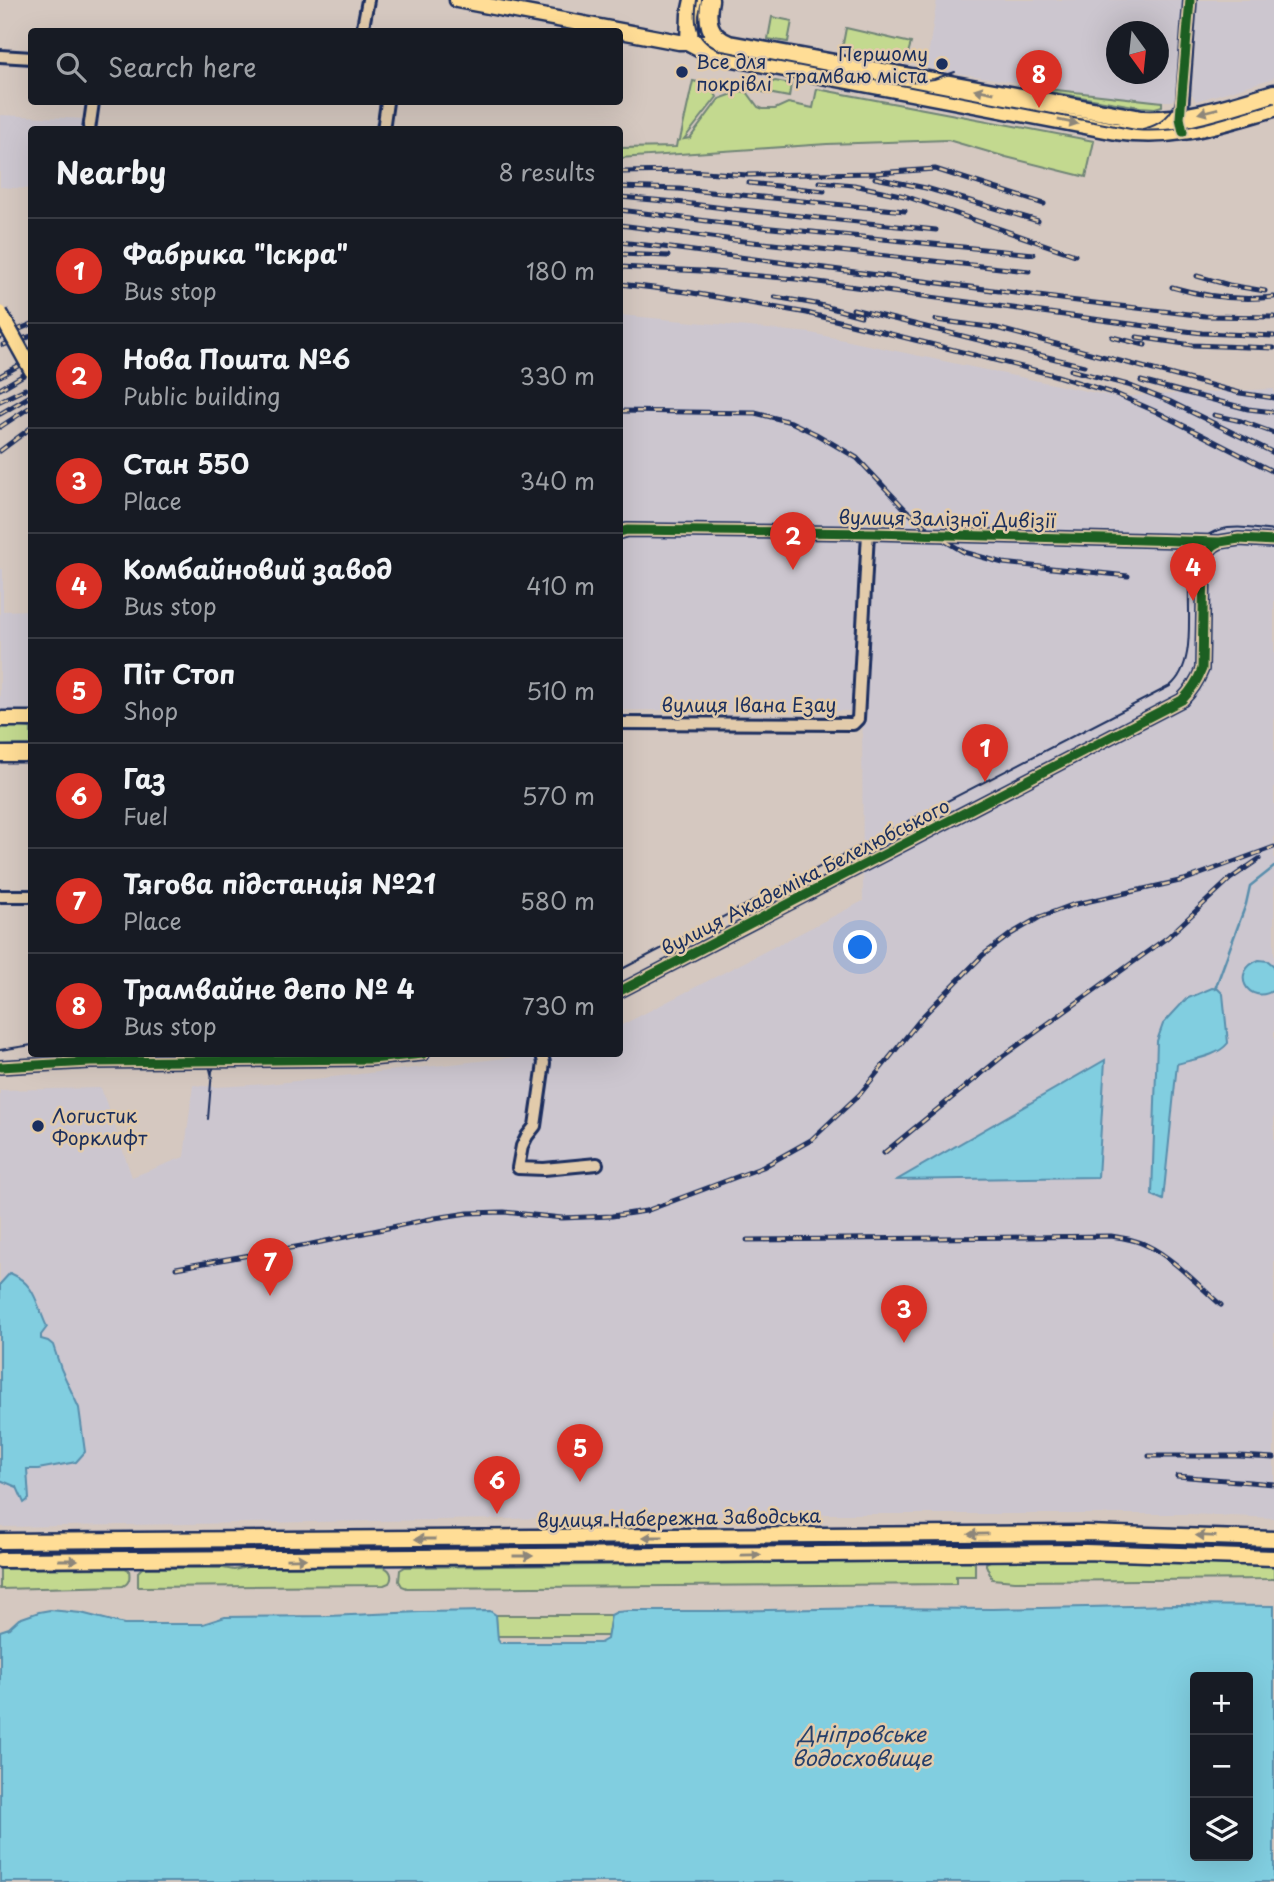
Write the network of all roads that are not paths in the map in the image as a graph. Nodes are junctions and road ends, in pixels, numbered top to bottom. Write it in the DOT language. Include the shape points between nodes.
graph roads {
  1 [pos="368,0"];
  2 [pos="457,0"];
  3 [pos="692,0"];
  4 [pos="1190,0"];
  5 [pos="709,7"];
  6 [pos="363,28"];
  7 [pos="605,28"];
  8 [pos="623,31"];
  9 [pos="689,41"];
  10 [pos="729,44"];
  11 [pos="0,56"];
  12 [pos="28,58"];
  13 [pos="1274,93"];
  14 [pos="93,105"];
  15 [pos="387,105"];
  16 [pos="1274,107"];
  17 [pos="1182,125"];
  18 [pos="90,126"];
  19 [pos="384,126"];
  20 [pos="0,313"];
  21 [pos="28,364"];
  22 [pos="623,531"];
  23 [pos="868,533"];
  24 [pos="1274,541"];
  25 [pos="1220,542"];
  26 [pos="0,719"];
  27 [pos="28,719"];
  28 [pos="623,723"];
  29 [pos="0,754"];
  30 [pos="28,754"];
  31 [pos="0,896"];
  32 [pos="28,896"];
  33 [pos="623,989"];
  34 [pos="392,1057"];
  35 [pos="543,1057"];
  36 [pos="0,1065"];
  37 [pos="597,1164"];
  38 [pos="1274,1539"];
  39 [pos="0,1541"];
  40 [pos="1274,1558"];
  41 [pos="0,1560"];
  1 -- 6 [label="street"];
  2 -- 7 [label="main road"];
  3 -- 9 [label="highway"];
  4 -- 17 [label="street"];
  5 -- 9 [label="main road"];
  5 -- 10 [label="highway" via="710,29"];
  8 -- 9 [label="main road"];
  9 -- 10 [label="main road"];
  9 -- 17 [label="highway, one-way" via="728,58 1116,131 1144,134"];
  17 -- 10 [label="highway, one-way"];
  11 -- 12 [label="street"];
  13 -- 17 [label="highway, one-way"];
  14 -- 18 [label="street"];
  15 -- 19 [label="street"];
  16 -- 17 [label="highway"];
  20 -- 21 [label="main road, bridge"];
  22 -- 23 [label="street, вулиця Залізної Дивізії"];
  23 -- 25 [label="street, вулиця Залізної Дивізії"];
  23 -- 28 [label="street, вулиця Івана Езау" via="860,708 853,724"];
  24 -- 25 [label="street, вулиця Залізної Дивізії"];
  25 -- 33 [label="street, вулиця Академіка Белелюбського" via="1210,550 1203,570 1202,668 1182,700"];
  26 -- 27 [label="main road"];
  29 -- 30 [label="main road"];
  31 -- 32 [label="street"];
  34 -- 36 [label="street"];
  35 -- 37 [label="street" via="535,1126 522,1146 518,1168"];
  38 -- 39 [label="main road, вулиця Набережна Заводська, one-way" via="1086,1533"];
  41 -- 40 [label="main road, вулиця Набережна Заводська, one-way" via="1085,1552"];
}
